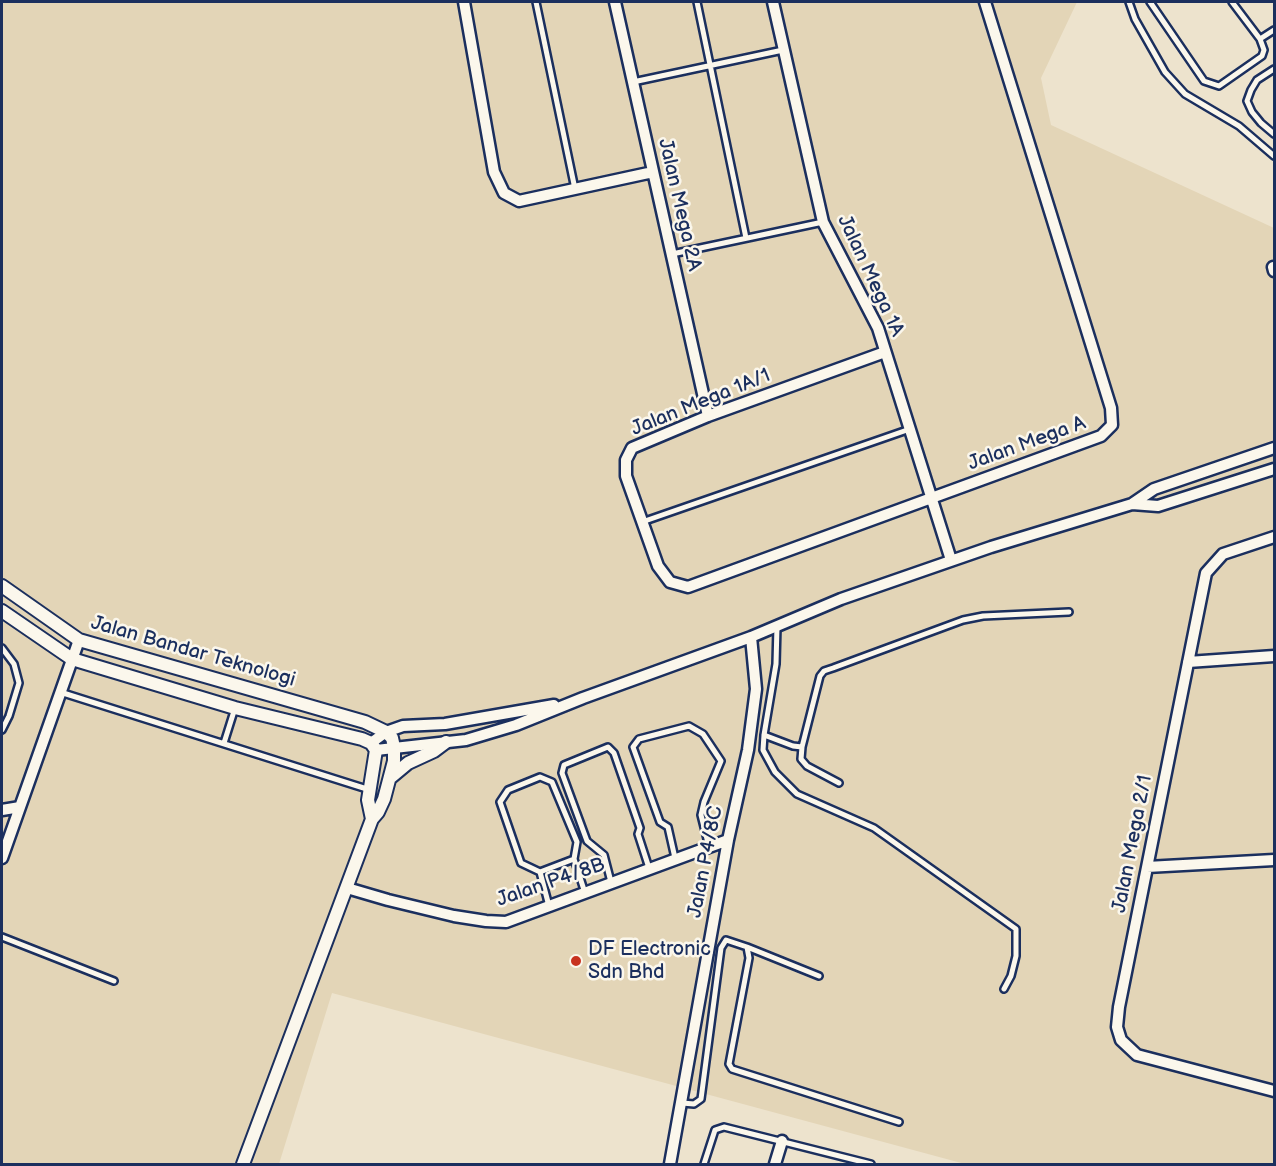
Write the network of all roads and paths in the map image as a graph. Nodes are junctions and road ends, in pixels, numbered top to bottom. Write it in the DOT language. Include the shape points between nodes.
graph roads {
  1 [pos="464,2"];
  2 [pos="536,2"];
  3 [pos="615,2"];
  4 [pos="697,2"];
  5 [pos="773,2"];
  6 [pos="986,2"];
  7 [pos="1129,2"];
  8 [pos="1150,2"];
  9 [pos="1232,2"];
  10 [pos="1275,30"];
  11 [pos="1260,39"];
  12 [pos="783,50"];
  13 [pos="710,66"];
  14 [pos="1275,69"];
  15 [pos="633,81"];
  16 [pos="1275,134"];
  17 [pos="1275,156"];
  18 [pos="653,172"];
  19 [pos="575,189"];
  20 [pos="823,222"];
  21 [pos="746,238"];
  22 [pos="672,254"];
  23 [pos="885,352"];
  24 [pos="708,416"];
  25 [pos="910,429"];
  26 [pos="1275,448"];
  27 [pos="1275,469"];
  28 [pos="932,498"];
  29 [pos="1132,504"];
  30 [pos="642,522"];
  31 [pos="1275,537"];
  32 [pos="951,560"];
  33 [pos="670,582"];
  34 [pos="2,586"];
  35 [pos="2,610"];
  36 [pos="1069,612"];
  37 [pos="777,626"];
  38 [pos="751,637"];
  39 [pos="79,639"];
  40 [pos="2,648"];
  41 [pos="1275,656"];
  42 [pos="72,659"];
  43 [pos="1188,662"];
  44 [pos="60,692"];
  45 [pos="572,703"];
  46 [pos="235,708"];
  47 [pos="2,730"];
  48 [pos="386,732"];
  49 [pos="764,735"];
  50 [pos="446,742"];
  51 [pos="224,743"];
  52 [pos="373,747"];
  53 [pos="394,747"];
  54 [pos="802,747"];
  55 [pos="389,780"];
  56 [pos="838,783"];
  57 [pos="371,790"];
  58 [pos="20,807"];
  59 [pos="2,810"];
  60 [pos="372,819"];
  61 [pos="728,840"];
  62 [pos="709,847"];
  63 [pos="2,858"];
  64 [pos="675,858"];
  65 [pos="574,859"];
  66 [pos="1275,860"];
  67 [pos="1148,867"];
  68 [pos="649,868"];
  69 [pos="540,872"];
  70 [pos="611,882"];
  71 [pos="347,888"];
  72 [pos="585,893"];
  73 [pos="549,906"];
  74 [pos="2,937"];
  75 [pos="747,947"];
  76 [pos="819,976"];
  77 [pos="114,981"];
  78 [pos="1004,989"];
  79 [pos="1275,1091"];
  80 [pos="682,1103"];
  81 [pos="899,1122"];
  82 [pos="782,1141"];
  83 [pos="243,1164"];
  84 [pos="670,1164"];
  85 [pos="704,1164"];
  86 [pos="775,1164"];
  87 [pos="871,1164"];
  1 -- 19 [label="street" via="494,172 504,192 519,201"];
  2 -- 19 [label="lane"];
  3 -- 15 [label="street, Jalan Mega 2A"];
  4 -- 13 [label="lane"];
  5 -- 12 [label="street, Jalan Mega 1A"];
  6 -- 28 [label="street, Jalan Mega A" via="1111,408 1112,425 1101,436"];
  7 -- 17 [label="lane" via="1165,72 1185,94 1239,126"];
  8 -- 11 [label="lane" via="1204,81 1210,84 1219,86 1262,56"];
  9 -- 11 [label="lane"];
  10 -- 11 [label="lane"];
  12 -- 13 [label="lane"];
  12 -- 20 [label="street, Jalan Mega 1A"];
  13 -- 15 [label="lane"];
  13 -- 21 [label="lane"];
  14 -- 16 [label="lane" via="1257,80 1247,101 1261,123"];
  15 -- 18 [label="street, Jalan Mega 2A"];
  18 -- 19 [label="street"];
  18 -- 22 [label="street, Jalan Mega 2A"];
  20 -- 21 [label="lane"];
  20 -- 23 [label="street, Jalan Mega 1A" via="878,328"];
  21 -- 22 [label="lane"];
  22 -- 24 [label="street, Jalan Mega 2A"];
  23 -- 24 [label="street, Jalan Mega 1A/1"];
  23 -- 25 [label="street, Jalan Mega 1A"];
  24 -- 30 [label="street, Jalan Mega 1A/1" via="632,448 626,460 626,476"];
  25 -- 28 [label="street, Jalan Mega 1A"];
  25 -- 30 [label="lane"];
  26 -- 29 [label="street" via="1154,489"];
  27 -- 29 [label="street" via="1158,506"];
  28 -- 32 [label="street, Jalan Mega 1A"];
  28 -- 33 [label="street, Jalan Mega A" via="688,587"];
  29 -- 32 [label="street"];
  30 -- 33 [label="street, Jalan Mega 1A/1" via="658,566"];
  31 -- 43 [label="street, Jalan Mega 2/1" via="1223,554 1206,573"];
  32 -- 37 [label="street"];
  34 -- 39 [label="street, Jalan Bandar Teknologi"];
  35 -- 42 [label="street, Jalan Bandar Teknologi"];
  36 -- 54 [label="lane" via="963,620 824,671"];
  37 -- 38 [label="street"];
  37 -- 49 [label="lane" via="777,664"];
  38 -- 45 [label="street"];
  38 -- 61 [label="street, Jalan P4/8C" via="756,688 748,750"];
  39 -- 42 [label="street"];
  39 -- 48 [label="street, Jalan Bandar Teknologi" via="365,722"];
  40 -- 47 [label="lane" via="14,664 19,683"];
  41 -- 43 [label="street"];
  42 -- 44 [label="street"];
  42 -- 46 [label="street, Jalan Bandar Teknologi"];
  43 -- 67 [label="street, Jalan Mega 2/1"];
  44 -- 51 [label="lane"];
  44 -- 58 [label="street"];
  45 -- 48 [label="street" via="445,724 403,726"];
  45 -- 50 [label="street, Jalan Bandar Teknologi" via="516,725"];
  46 -- 51 [label="lane"];
  46 -- 52 [label="street, Jalan Bandar Teknologi" via="362,739"];
  48 -- 52 [label="street"];
  48 -- 53 [label="street"];
  49 -- 54 [label="lane"];
  49 -- 78 [label="lane" via="763,750 775,772 797,794 874,828 1016,929 1016,956"];
  50 -- 53 [label="street, Jalan Bandar Teknologi"];
  50 -- 55 [label="street" via="408,763"];
  51 -- 57 [label="lane"];
  52 -- 53 [label="street, Jalan Bandar Teknologi"];
  52 -- 57 [label="street"];
  53 -- 55 [label="street"];
  54 -- 56 [label="lane" via="801,759 807,766"];
  55 -- 60 [label="street" via="384,799"];
  57 -- 60 [label="street" via="368,801"];
  58 -- 59 [label="street"];
  58 -- 63 [label="street"];
  60 -- 71 [label="street"];
  61 -- 62 [label="street, Jalan P4/8B"];
  61 -- 80 [label="street, Jalan P4/8C"];
  62 -- 64 [label="street, Jalan P4/8B"];
  62 -- 64 [label="lane" via="701,815 721,761 703,734 689,726 639,739 633,747 660,822 668,827"];
  64 -- 68 [label="street, Jalan P4/8B"];
  65 -- 69 [label="lane"];
  65 -- 69 [label="lane" via="577,842 552,782 540,777 508,790 500,802 521,863"];
  65 -- 72 [label="lane"];
  66 -- 67 [label="street"];
  67 -- 79 [label="street, Jalan Mega 2/1" via="1119,1007 1117,1027 1121,1040 1137,1055"];
  68 -- 70 [label="street, Jalan P4/8B"];
  68 -- 70 [label="lane" via="638,834 640,828 614,753 608,747 564,765 562,773 587,841 604,855"];
  69 -- 73 [label="lane"];
  70 -- 72 [label="street, Jalan P4/8B"];
  71 -- 73 [label="street, Jalan P4/8B" via="486,921 506,922"];
  71 -- 83 [label="street"];
  72 -- 73 [label="street, Jalan P4/8B"];
  74 -- 77 [label="lane"];
  75 -- 76 [label="lane"];
  75 -- 80 [label="lane" via="726,940 721,948 701,1099 694,1104"];
  75 -- 81 [label="lane" via="749,958 729,1064 732,1069"];
  80 -- 84 [label="street, Jalan P4/8C"];
  82 -- 85 [label="lane" via="724,1126 715,1130"];
  82 -- 86 [label="street"];
  82 -- 87 [label="lane"];
}
